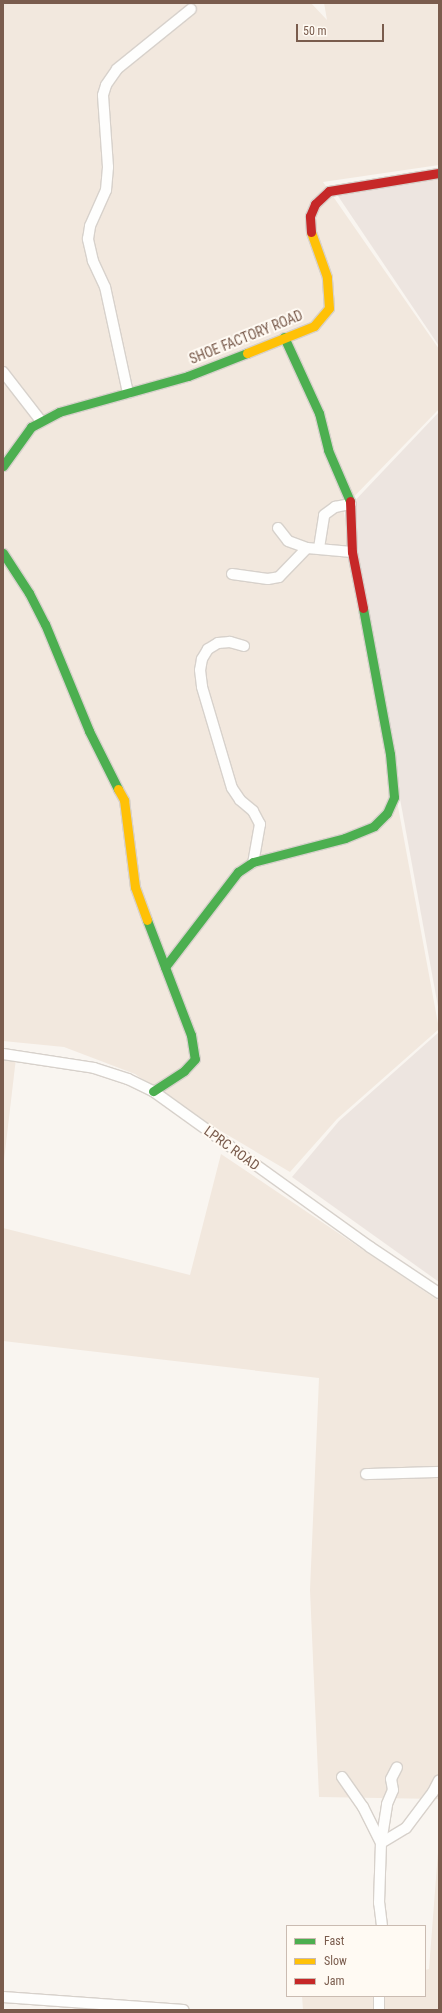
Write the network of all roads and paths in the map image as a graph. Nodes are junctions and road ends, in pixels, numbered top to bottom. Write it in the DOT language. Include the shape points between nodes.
graph roads {
  1 [pos="191,9"];
  2 [pos="439,172"];
  3 [pos="284,337"];
  4 [pos="3,372"];
  5 [pos="128,393"];
  6 [pos="41,421"];
  7 [pos="3,466"];
  8 [pos="351,504"];
  9 [pos="278,528"];
  10 [pos="307,548"];
  11 [pos="319,548"];
  12 [pos="352,552"];
  13 [pos="3,553"];
  14 [pos="232,574"];
  15 [pos="244,646"];
  16 [pos="253,862"];
  17 [pos="165,967"];
  18 [pos="3,1054"];
  19 [pos="153,1091"];
  20 [pos="439,1293"];
  21 [pos="439,1472"];
  22 [pos="366,1474"];
  23 [pos="397,1767"];
  24 [pos="342,1777"];
  25 [pos="439,1780"];
  26 [pos="381,1843"];
  27 [pos="382,1925"];
  28 [pos="3,1997"];
  29 [pos="379,1997"];
  30 [pos="48,2005"];
  31 [pos="184,2010"];
  32 [pos="379,2010"];
  1 -- 5 [label="street" via="117,69 106,85 103,95 108,168 106,190 90,226 88,239 93,261 105,287"];
  2 -- 3 [label="street, SHOE FACTORY ROAD" via="329,191 323,195 310,216 312,237 327,277 329,308 314,326"];
  3 -- 5 [label="street, SHOE FACTORY ROAD" via="188,376"];
  3 -- 8 [label="street" via="319,413 328,450"];
  4 -- 6 [label="street"];
  5 -- 6 [label="street, SHOE FACTORY ROAD" via="59,412"];
  6 -- 7 [label="street, SHOE FACTORY ROAD" via="22,436"];
  8 -- 11 [label="street" via="335,507 324,515"];
  8 -- 12 [label="street"];
  9 -- 10 [label="street" via="288,541"];
  10 -- 11 [label="street"];
  10 -- 14 [label="street" via="279,577 268,579"];
  11 -- 12 [label="street" via="341,553"];
  12 -- 16 [label="street" via="390,754 394,797 387,813 374,826 282,856"];
  13 -- 17 [label="street" via="29,593 45,624 89,731 124,800 135,887"];
  15 -- 16 [label="street" via="230,642 218,643 205,654 200,670 202,687 232,788 240,800 253,811 260,824"];
  16 -- 17 [label="street" via="238,872"];
  17 -- 19 [label="street" via="191,1035 195,1056 184,1071"];
  18 -- 19 [label="street, LPRC ROAD" via="94,1068"];
  19 -- 20 [label="street, LPRC ROAD" via="370,1247"];
  21 -- 22 [label="street"];
  23 -- 26 [label="street" via="391,1779 393,1790"];
  24 -- 26 [label="street" via="363,1807"];
  25 -- 26 [label="street" via="406,1828"];
  26 -- 27 [label="street" via="379,1903"];
  28 -- 30 [label="street"];
  29 -- 32 [label="street"];
  30 -- 31 [label="street"];
}
